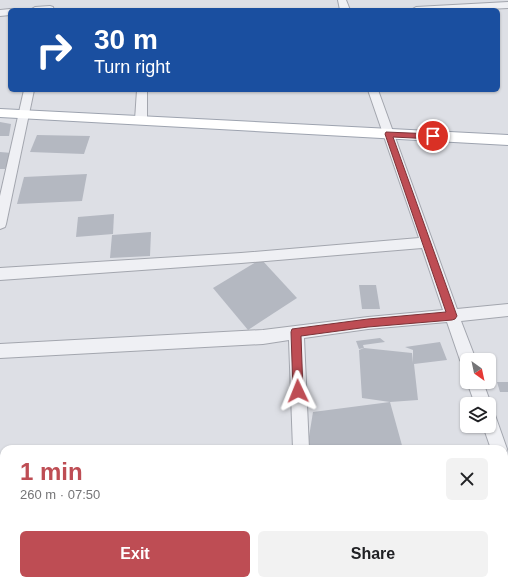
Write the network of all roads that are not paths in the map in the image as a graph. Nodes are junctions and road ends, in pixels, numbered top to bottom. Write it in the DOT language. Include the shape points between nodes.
graph roads {
  1 [pos="508,5"];
  2 [pos="453,8"];
  3 [pos="28,92"];
  4 [pos="142,92"];
  5 [pos="374,92"];
  6 [pos="0,113"];
  7 [pos="23,114"];
  8 [pos="141,120"];
  9 [pos="388,134"];
  10 [pos="508,140"];
  11 [pos="0,224"];
  12 [pos="426,243"];
  13 [pos="0,274"];
  14 [pos="508,310"];
  15 [pos="452,316"];
  16 [pos="296,332"];
  17 [pos="0,351"];
  18 [pos="465,353"];
  19 [pos="493,433"];
  20 [pos="301,445"];
  21 [pos="498,445"];
  1 -- 2 [label="street"];
  3 -- 7 [label="street"];
  4 -- 8 [label="street"];
  5 -- 9 [label="street"];
  6 -- 7 [label="main road"];
  7 -- 8 [label="main road"];
  7 -- 11 [label="street"];
  8 -- 9 [label="main road"];
  9 -- 10 [label="main road"];
  9 -- 12 [label="street"];
  12 -- 13 [label="street"];
  12 -- 15 [label="street"];
  14 -- 15 [label="street"];
  15 -- 16 [label="street"];
  15 -- 18 [label="street"];
  16 -- 17 [label="street" via="263,337"];
  16 -- 20 [label="street"];
  19 -- 21 [label="street"];
}
